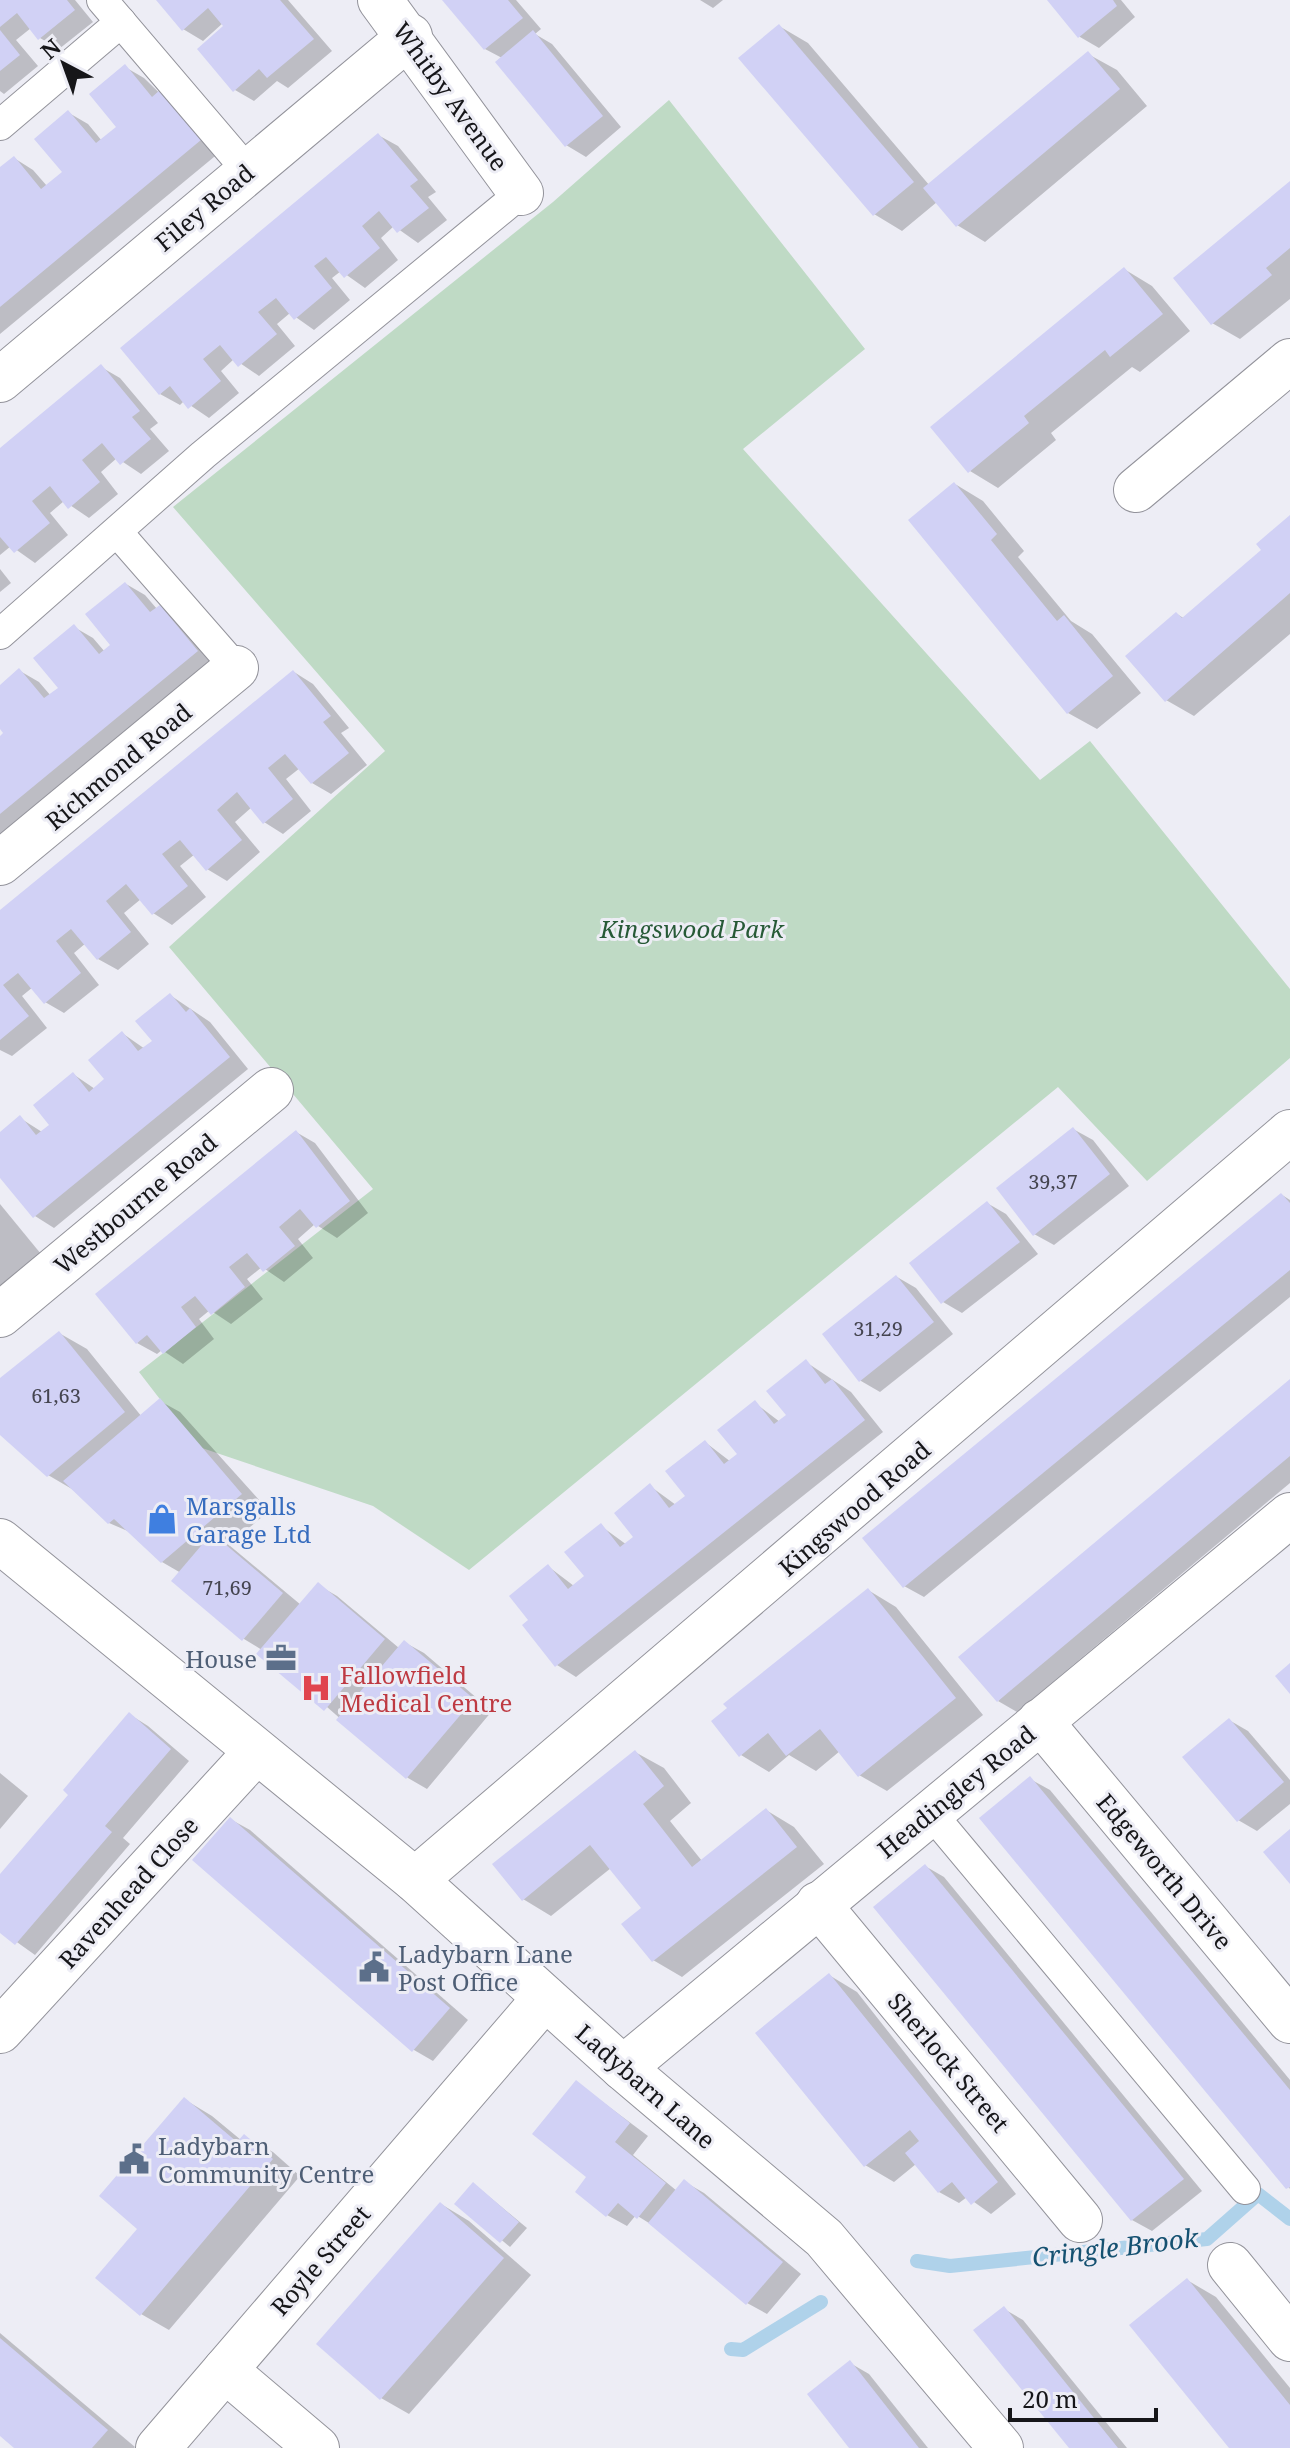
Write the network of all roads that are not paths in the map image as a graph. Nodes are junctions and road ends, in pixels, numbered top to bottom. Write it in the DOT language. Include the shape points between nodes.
graph roads {
  1 [pos="380,0"];
  2 [pos="112,11"];
  3 [pos="410,36"];
  4 [pos="0,125"];
  5 [pos="247,170"];
  6 [pos="521,193"];
  7 [pos="1290,361"];
  8 [pos="0,380"];
  9 [pos="1136,490"];
  10 [pos="118,533"];
  11 [pos="0,634"];
  12 [pos="236,668"];
  13 [pos="0,863"];
  14 [pos="271,1090"];
  15 [pos="1290,1132"];
  16 [pos="0,1315"];
  17 [pos="1290,1515"];
  18 [pos="0,1541"];
  19 [pos="1040,1721"];
  20 [pos="255,1753"];
  21 [pos="930,1812"];
  22 [pos="415,1880"];
  23 [pos="818,1904"];
  24 [pos="545,1998"];
  25 [pos="1290,2021"];
  26 [pos="0,2031"];
  27 [pos="623,2068"];
  28 [pos="1245,2189"];
  29 [pos="1080,2220"];
  30 [pos="1230,2265"];
  31 [pos="1290,2339"];
  32 [pos="225,2370"];
  33 [pos="158,2448"];
  34 [pos="317,2448"];
  35 [pos="1001,2448"];
  1 -- 3 [label="street, Whitby Avenue"];
  2 -- 4 [label="lane"];
  2 -- 5 [label="lane"];
  3 -- 5 [label="street, Filey Road"];
  3 -- 6 [label="street, Whitby Avenue"];
  5 -- 8 [label="street, Filey Road"];
  6 -- 10 [label="lane" via="203,455"];
  7 -- 9 [label="street"];
  10 -- 11 [label="lane"];
  10 -- 12 [label="lane"];
  12 -- 13 [label="street, Richmond Road"];
  14 -- 16 [label="street, Westbourne Road"];
  15 -- 22 [label="street, Kingswood Road"];
  17 -- 19 [label="street, Headingley Road"];
  18 -- 20 [label="street, Ladybarn Lane"];
  19 -- 21 [label="street, Headingley Road"];
  19 -- 25 [label="street, Edgeworth Drive"];
  20 -- 22 [label="street, Ladybarn Lane"];
  20 -- 26 [label="street, Ravenhead Close"];
  21 -- 23 [label="street, Headingley Road"];
  21 -- 28 [label="lane"];
  22 -- 24 [label="street, Ladybarn Lane"];
  23 -- 27 [label="street, Headingley Road"];
  23 -- 29 [label="street, Sherlock Street"];
  24 -- 27 [label="street, Ladybarn Lane"];
  24 -- 32 [label="street, Royle Street"];
  27 -- 35 [label="street, Ladybarn Lane" via="824,2238"];
  30 -- 31 [label="street"];
  32 -- 33 [label="street, Royle Street"];
  32 -- 34 [label="street"];
}
